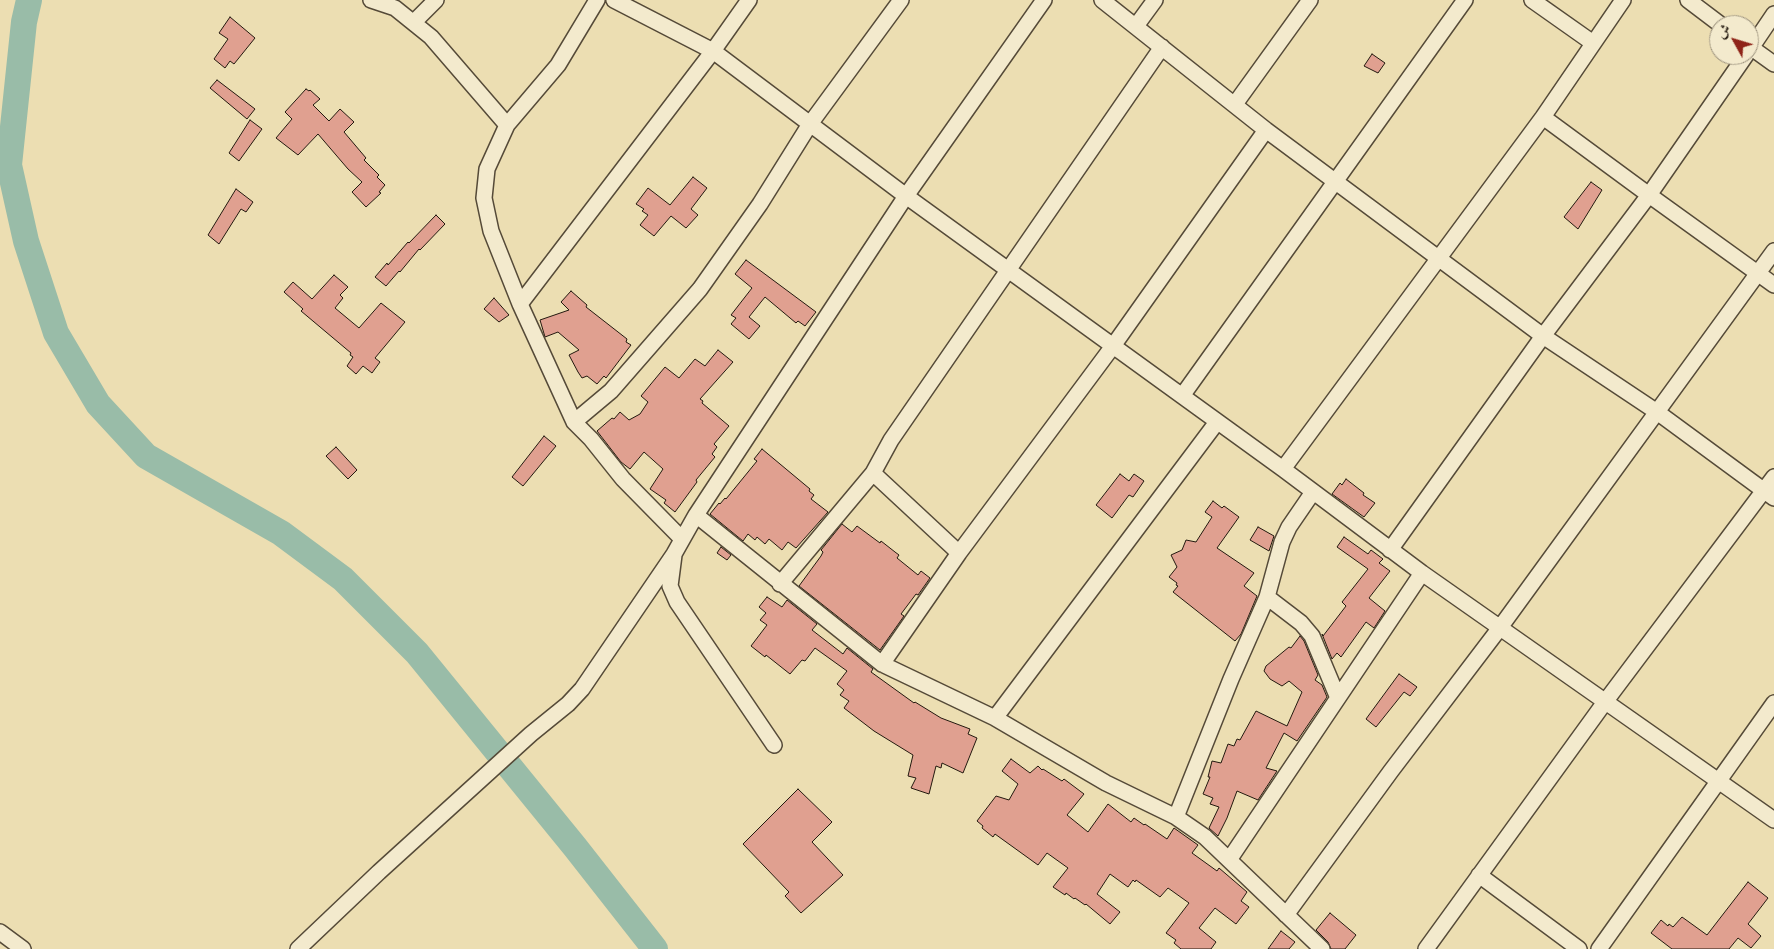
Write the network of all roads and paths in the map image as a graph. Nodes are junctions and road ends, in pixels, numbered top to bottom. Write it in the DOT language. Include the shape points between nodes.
graph roads {
  1 [pos="371,0"];
  2 [pos="436,0"];
  3 [pos="597,0"];
  4 [pos="614,0"];
  5 [pos="749,0"];
  6 [pos="901,0"];
  7 [pos="1044,0"];
  8 [pos="1102,0"];
  9 [pos="1155,0"];
  10 [pos="1310,0"];
  11 [pos="1466,0"];
  12 [pos="1532,0"];
  13 [pos="1623,0"];
  14 [pos="1688,0"];
  15 [pos="1774,14"];
  16 [pos="1709,16"];
  17 [pos="414,22"];
  18 [pos="1136,26"];
  19 [pos="1759,36"];
  20 [pos="1593,43"];
  21 [pos="1162,47"];
  22 [pos="713,51"];
  23 [pos="1759,56"];
  24 [pos="1774,64"];
  25 [pos="1739,65"];
  26 [pos="1235,104"];
  27 [pos="1543,117"];
  28 [pos="810,124"];
  29 [pos="507,125"];
  30 [pos="1266,130"];
  31 [pos="1336,180"];
  32 [pos="1649,195"];
  33 [pos="906,196"];
  34 [pos="1774,251"];
  35 [pos="1439,256"];
  36 [pos="1009,270"];
  37 [pos="1758,273"];
  38 [pos="1774,284"];
  39 [pos="520,304"];
  40 [pos="1544,336"];
  41 [pos="1113,346"];
  42 [pos="1182,396"];
  43 [pos="1657,412"];
  44 [pos="574,422"];
  45 [pos="1217,422"];
  46 [pos="1283,469"];
  47 [pos="873,473"];
  48 [pos="1774,476"];
  49 [pos="1313,492"];
  50 [pos="1769,494"];
  51 [pos="696,515"];
  52 [pos="682,539"];
  53 [pos="1390,550"];
  54 [pos="960,553"];
  55 [pos="674,554"];
  56 [pos="1422,573"];
  57 [pos="780,584"];
  58 [pos="1267,597"];
  59 [pos="1499,628"];
  60 [pos="882,664"];
  61 [pos="1338,698"];
  62 [pos="1605,702"];
  63 [pos="1774,704"];
  64 [pos="995,718"];
  65 [pos="774,745"];
  66 [pos="1718,782"];
  67 [pos="1176,816"];
  68 [pos="1774,820"];
  69 [pos="1229,860"];
  70 [pos="1479,875"];
  71 [pos="1286,915"];
  72 [pos="0,932"];
  73 [pos="23,949"];
  74 [pos="298,949"];
  75 [pos="1322,949"];
  76 [pos="1426,949"];
  77 [pos="1579,949"];
  78 [pos="1598,949"];
  1 -- 17 [label="street" via="395,8"];
  2 -- 17 [label="street"];
  3 -- 29 [label="street" via="558,65"];
  4 -- 22 [label="street"];
  5 -- 22 [label="street"];
  6 -- 28 [label="street"];
  7 -- 33 [label="street"];
  8 -- 18 [label="street"];
  9 -- 18 [label="street"];
  10 -- 26 [label="street"];
  11 -- 31 [label="street"];
  12 -- 20 [label="street"];
  13 -- 20 [label="street"];
  14 -- 16 [label="street"];
  15 -- 19 [label="street"];
  17 -- 29 [label="street" via="431,37"];
  18 -- 21 [label="street"];
  20 -- 27 [label="street"];
  21 -- 26 [label="street"];
  21 -- 36 [label="street"];
  22 -- 28 [label="street"];
  22 -- 39 [label="street"];
  23 -- 24 [label="street"];
  25 -- 32 [label="street"];
  26 -- 30 [label="street"];
  27 -- 32 [label="street"];
  27 -- 35 [label="street"];
  28 -- 33 [label="street"];
  28 -- 44 [label="street" via="760,204 700,288 610,392"];
  29 -- 39 [label="street" via="487,169 484,198 491,231"];
  30 -- 31 [label="street"];
  30 -- 41 [label="street"];
  31 -- 35 [label="street"];
  31 -- 42 [label="street"];
  32 -- 37 [label="street"];
  32 -- 40 [label="street"];
  33 -- 36 [label="street"];
  33 -- 51 [label="street"];
  34 -- 37 [label="street"];
  35 -- 40 [label="street"];
  35 -- 46 [label="street"];
  36 -- 41 [label="street"];
  36 -- 47 [label="street" via="891,440"];
  37 -- 38 [label="street"];
  37 -- 43 [label="street"];
  39 -- 44 [label="street"];
  40 -- 43 [label="street"];
  40 -- 53 [label="street"];
  41 -- 42 [label="street"];
  41 -- 54 [label="street"];
  42 -- 45 [label="street"];
  43 -- 50 [label="street"];
  43 -- 59 [label="street"];
  44 -- 52 [label="street" via="623,479"];
  45 -- 46 [label="street"];
  45 -- 64 [label="street"];
  46 -- 49 [label="street"];
  47 -- 54 [label="street"];
  47 -- 57 [label="street"];
  48 -- 50 [label="street"];
  49 -- 53 [label="street"];
  49 -- 58 [label="street" via="1282,542"];
  50 -- 62 [label="street"];
  51 -- 52 [label="street"];
  51 -- 57 [label="street"];
  52 -- 55 [label="street"];
  53 -- 56 [label="street"];
  54 -- 60 [label="street"];
  55 -- 65 [label="street" via="670,586 677,602"];
  55 -- 74 [label="street" via="582,689 472,786"];
  56 -- 59 [label="street"];
  56 -- 61 [label="street"];
  57 -- 60 [label="street"];
  58 -- 61 [label="street" via="1302,622 1312,636"];
  58 -- 67 [label="street"];
  59 -- 62 [label="street"];
  59 -- 71 [label="street"];
  60 -- 64 [label="street"];
  61 -- 69 [label="street"];
  62 -- 66 [label="street"];
  62 -- 70 [label="street"];
  63 -- 66 [label="street"];
  64 -- 67 [label="street" via="1106,783"];
  66 -- 68 [label="street"];
  66 -- 78 [label="street"];
  67 -- 69 [label="street"];
  69 -- 71 [label="street"];
  70 -- 76 [label="street"];
  70 -- 77 [label="street"];
  71 -- 75 [label="street"];
  72 -- 73 [label="street"];
}
